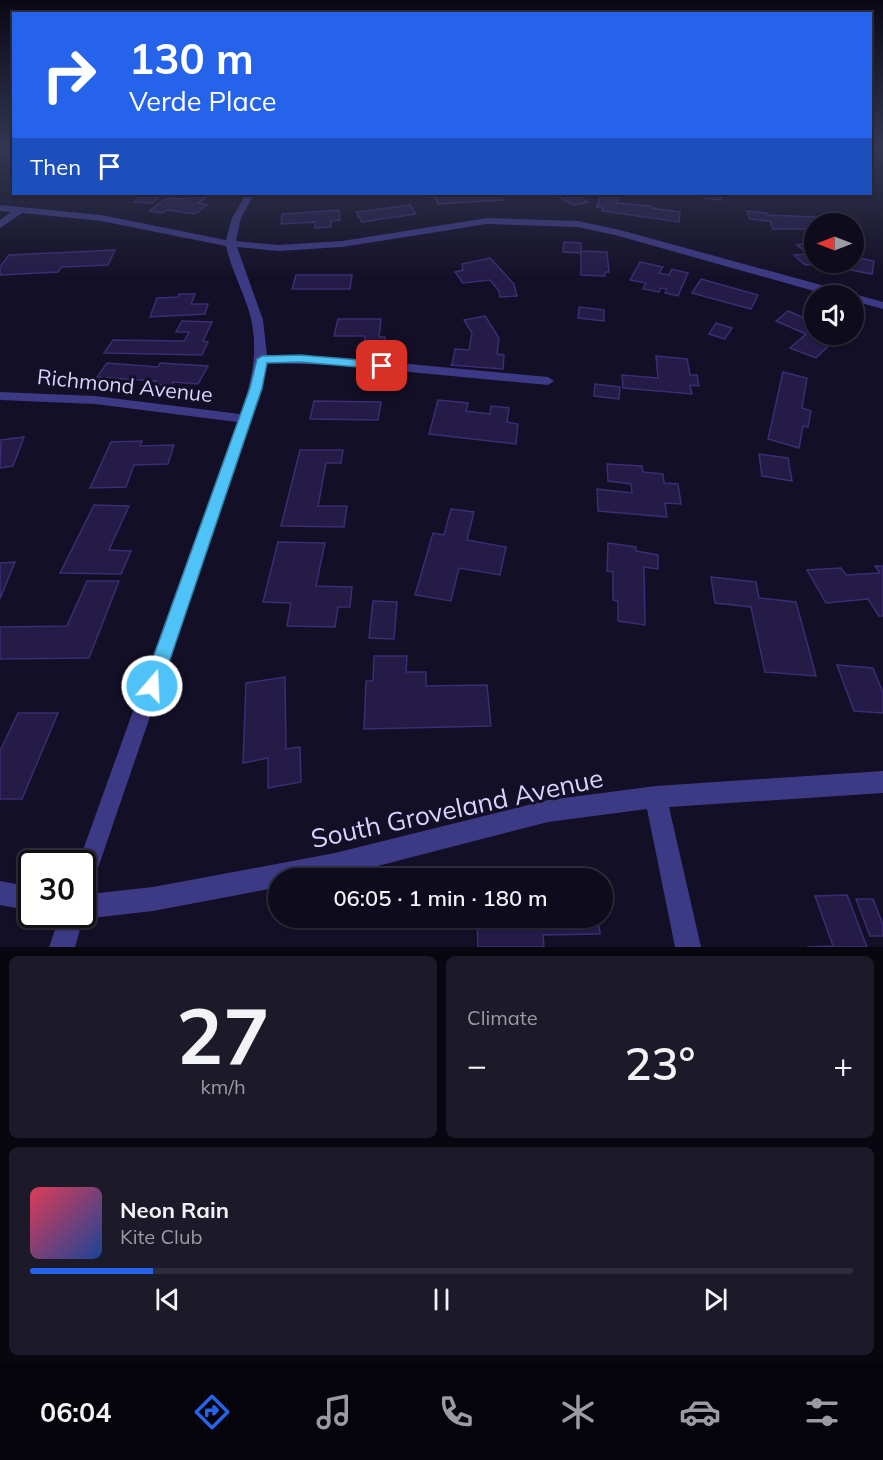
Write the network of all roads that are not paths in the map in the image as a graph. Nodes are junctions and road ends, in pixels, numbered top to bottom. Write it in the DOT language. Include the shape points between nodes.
graph roads {
  1 [pos="249,195"];
  2 [pos="0,208"];
  3 [pos="21,209"];
  4 [pos="0,225"];
  5 [pos="231,244"];
  6 [pos="807,285"];
  7 [pos="864,301"];
  8 [pos="883,306"];
  9 [pos="262,359"];
  10 [pos="548,381"];
  11 [pos="0,396"];
  12 [pos="246,419"];
  13 [pos="883,782"];
  14 [pos="656,797"];
  15 [pos="94,850"];
  16 [pos="0,893"];
  17 [pos="18,896"];
  18 [pos="96,905"];
  19 [pos="68,928"];
  20 [pos="62,947"];
  21 [pos="688,947"];
  1 -- 5 [label="street" via="239,213"];
  2 -- 3 [label="street"];
  3 -- 4 [label="street"];
  3 -- 5 [label="street" via="101,218"];
  5 -- 6 [label="street" via="319,246 462,223 561,222 617,232"];
  5 -- 9 [label="street" via="257,318"];
  7 -- 8 [label="street"];
  9 -- 10 [label="street" via="335,361"];
  9 -- 12 [label="street"];
  11 -- 12 [label="street, Richmond Avenue" via="95,400"];
  12 -- 15 [label="street"];
  13 -- 14 [label="street, South Groveland Avenue"];
  14 -- 18 [label="street, South Groveland Avenue" via="548,811 335,865 153,899"];
  14 -- 21 [label="street"];
  16 -- 17 [label="street"];
  19 -- 20 [label="street"];
}
